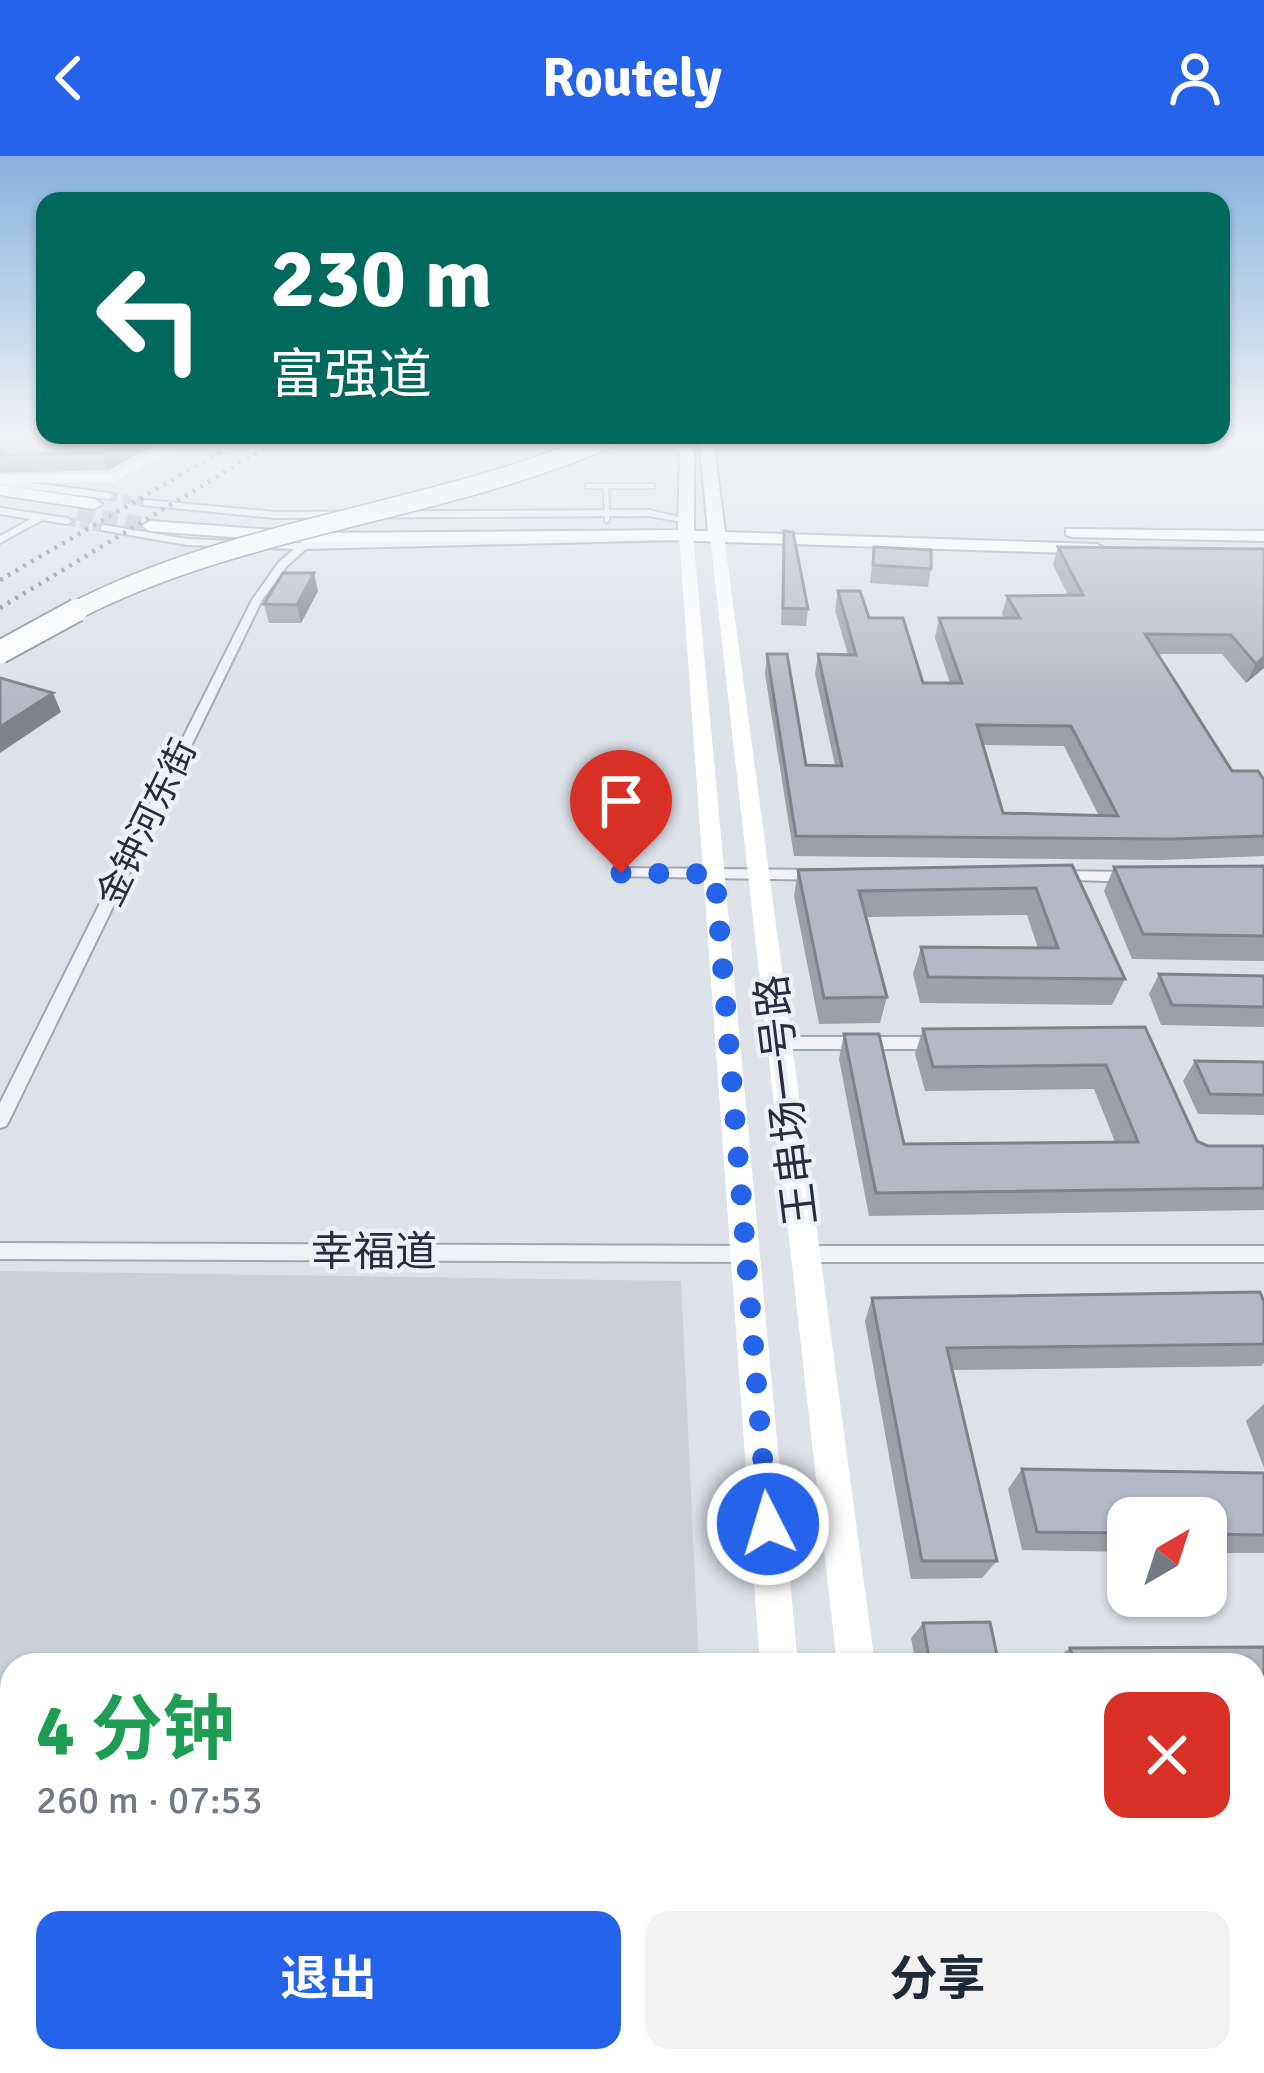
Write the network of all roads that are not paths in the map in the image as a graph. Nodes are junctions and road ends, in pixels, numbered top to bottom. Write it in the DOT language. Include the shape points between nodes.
graph roads {
  1 [pos="33,521"];
  2 [pos="160,521"];
  3 [pos="173,521"];
  4 [pos="300,521"];
  5 [pos="336,521"];
  6 [pos="373,521"];
  7 [pos="620,521"];
  8 [pos="646,521"];
  9 [pos="686,521"];
  10 [pos="715,521"];
  11 [pos="635,527"];
  12 [pos="686,527"];
  13 [pos="104,528"];
  14 [pos="716,528"];
  15 [pos="1264,536"];
  16 [pos="0,540"];
  17 [pos="308,542"];
  18 [pos="1264,553"];
  19 [pos="0,634"];
  20 [pos="0,652"];
  21 [pos="621,873"];
  22 [pos="715,874"];
  23 [pos="760,874"];
  24 [pos="828,875"];
  25 [pos="1035,876"];
  26 [pos="1149,877"];
  27 [pos="781,1043"];
  28 [pos="965,1043"];
  29 [pos="0,1121"];
  30 [pos="0,1251"];
  31 [pos="747,1254"];
  32 [pos="806,1254"];
  33 [pos="1264,1254"];
  34 [pos="778,1653"];
  35 [pos="855,1653"];
  1 -- 16 [label="street"];
  2 -- 17 [label="main road"];
  3 -- 6 [label="main road"];
  4 -- 19 [label="highway, bridge" via="192,548 90,587"];
  5 -- 20 [label="highway, bridge" via="179,565"];
  7 -- 11 [label="main road"];
  8 -- 12 [label="street"];
  9 -- 12 [label="main road"];
  10 -- 14 [label="main road"];
  11 -- 12 [label="main road"];
  11 -- 17 [label="main road"];
  12 -- 14 [label="main road"];
  12 -- 17 [label="street" via="651,540"];
  12 -- 22 [label="main road, 王串场一号路"];
  13 -- 17 [label="street" via="188,542"];
  14 -- 15 [label="main road"];
  14 -- 18 [label="main road"];
  14 -- 23 [label="main road, 王串场一号路"];
  17 -- 29 [label="street, 金钟河东街" via="257,600"];
  21 -- 22 [label="street"];
  22 -- 23 [label="street"];
  22 -- 31 [label="main road, 王串场一号路"];
  23 -- 24 [label="street"];
  23 -- 27 [label="main road, 王串场一号路"];
  25 -- 26 [label="street"];
  27 -- 28 [label="street"];
  27 -- 32 [label="main road, 王串场一号路"];
  30 -- 31 [label="street, 幸福道"];
  31 -- 34 [label="main road, 王串场一号路"];
  32 -- 33 [label="street"];
  32 -- 35 [label="main road, 王串场一号路"];
}
